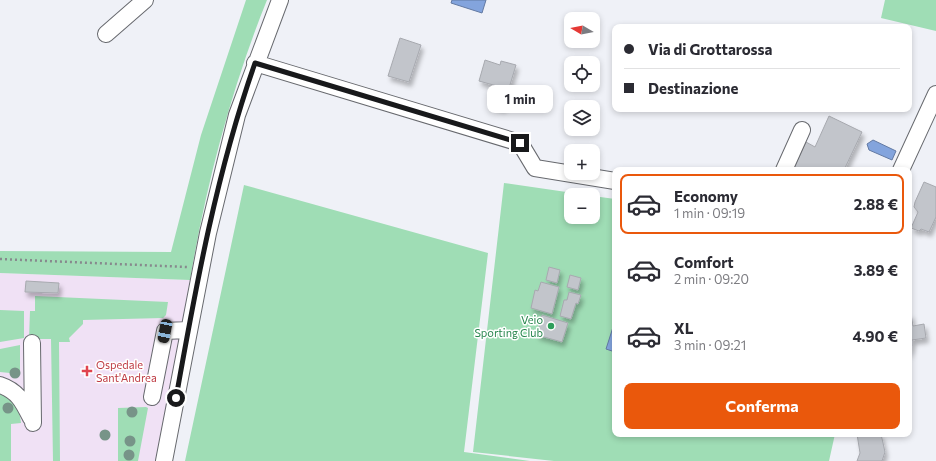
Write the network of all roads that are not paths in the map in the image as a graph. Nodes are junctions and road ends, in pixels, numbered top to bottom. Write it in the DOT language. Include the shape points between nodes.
graph roads {
  1 [pos="145,0"];
  2 [pos="280,0"];
  3 [pos="106,34"];
  4 [pos="255,63"];
  5 [pos="936,94"];
  6 [pos="802,130"];
  7 [pos="785,167"];
  8 [pos="902,167"];
  9 [pos="612,181"];
  10 [pos="188,330"];
  11 [pos="32,343"];
  12 [pos="0,385"];
  13 [pos="152,397"];
  14 [pos="164,461"];
  1 -- 3 [label="street"];
  2 -- 4 [label="street"];
  4 -- 9 [label="street" via="520,143 535,168"];
  4 -- 10 [label="street" via="237,115"];
  5 -- 8 [label="street"];
  6 -- 7 [label="street"];
  10 -- 13 [label="street" via="165,331"];
  10 -- 14 [label="street"];
  11 -- 12 [label="street" via="33,423 18,395"];
}
